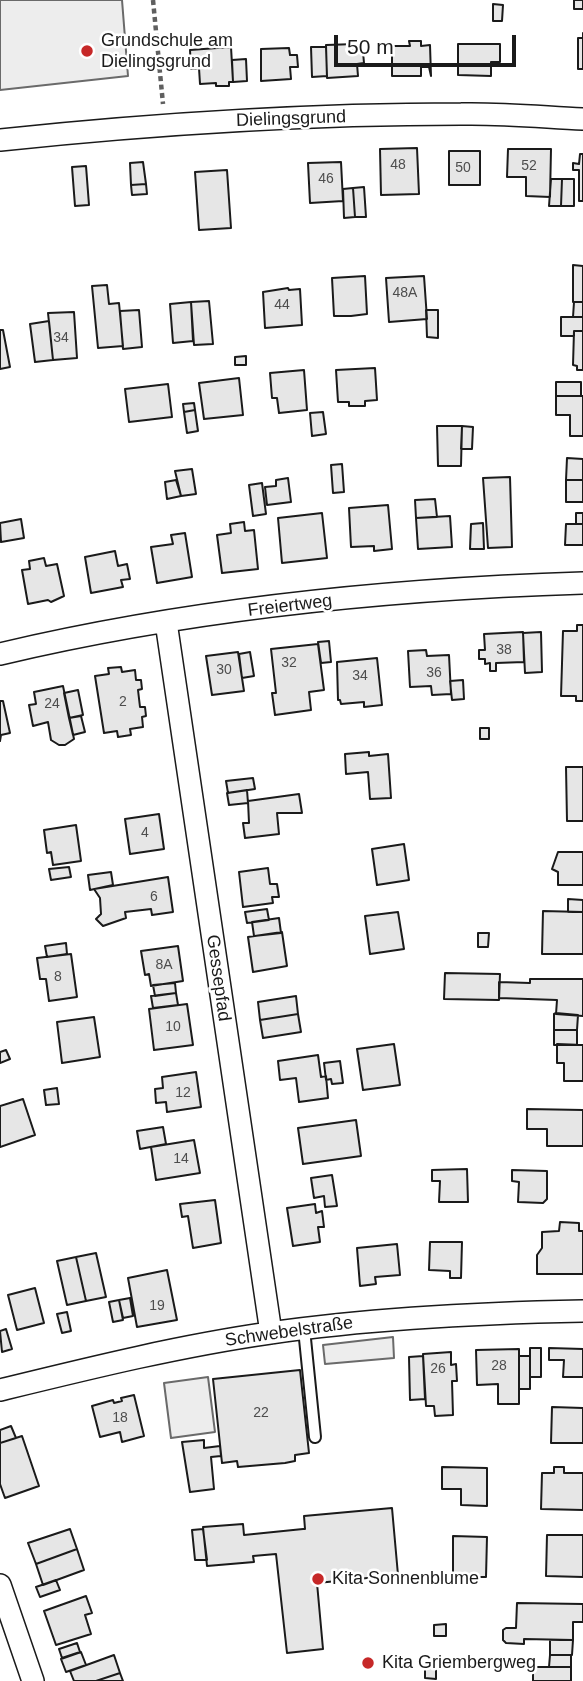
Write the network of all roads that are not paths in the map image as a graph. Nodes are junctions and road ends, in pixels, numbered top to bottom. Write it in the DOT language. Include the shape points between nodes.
graph roads {
  1 [pos="583,119"];
  2 [pos="0,140"];
  3 [pos="583,583"];
  4 [pos="166,622"];
  5 [pos="0,654"];
  6 [pos="583,1311"];
  7 [pos="304,1329"];
  8 [pos="271,1333"];
  9 [pos="0,1390"];
  10 [pos="315,1437"];
  11 [pos="0,1585"];
  12 [pos="33,1681"];
  1 -- 2 [label="street, Dielingsgrund" via="463,114 165,124"];
  3 -- 4 [label="street, Freiertweg" via="404,593"];
  4 -- 5 [label="street, Freiertweg"];
  4 -- 8 [label="street, Gessepfad"];
  6 -- 7 [label="street, Schwebelstraße" via="415,1317"];
  7 -- 8 [label="street, Schwebelstraße"];
  7 -- 10 [label="lane"];
  8 -- 9 [label="street, Schwebelstraße" via="149,1354"];
  11 -- 12 [label="street"];
}
